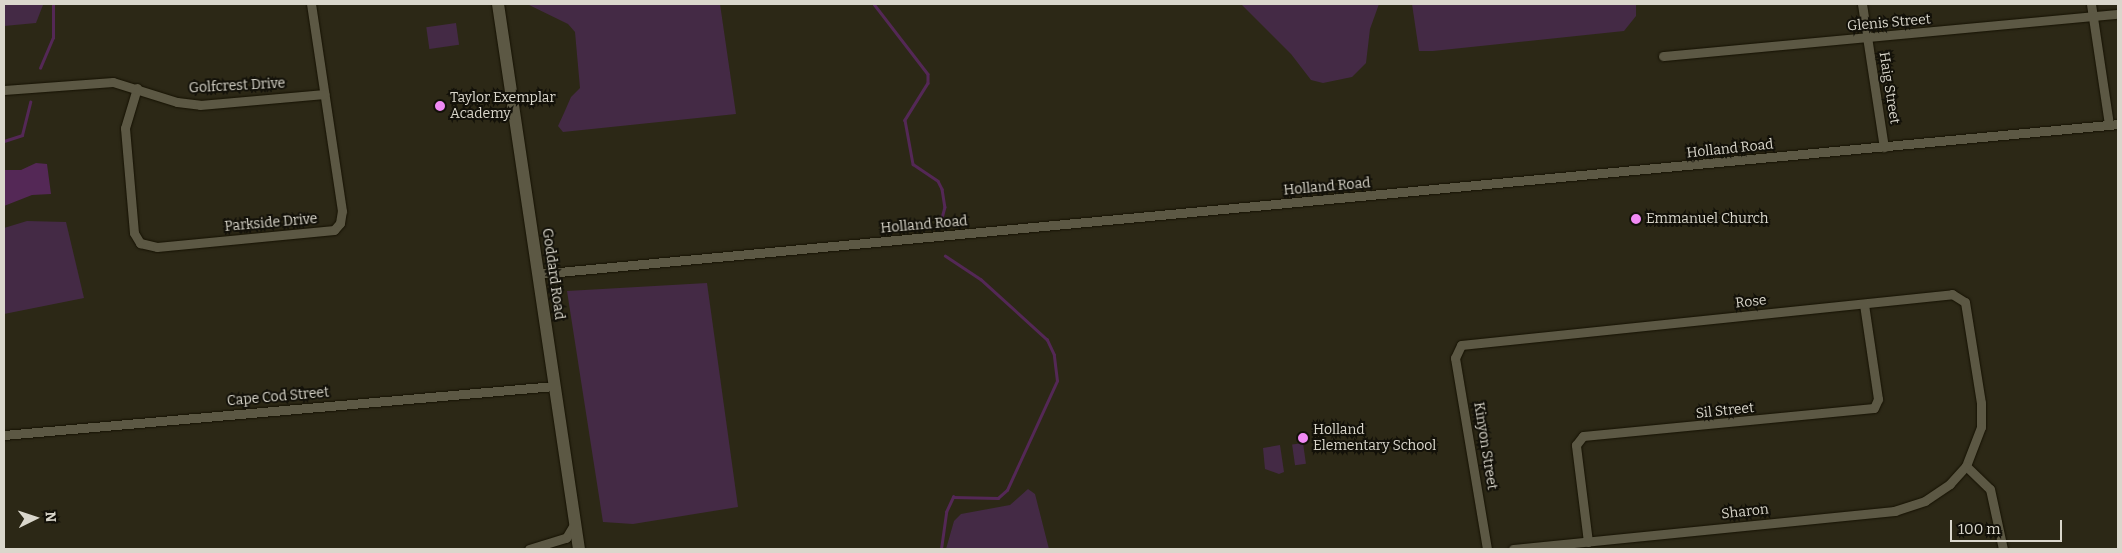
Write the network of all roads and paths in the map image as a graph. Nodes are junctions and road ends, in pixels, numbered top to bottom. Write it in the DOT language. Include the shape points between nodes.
graph roads {
  1 [pos="311,4"];
  2 [pos="498,4"];
  3 [pos="1862,4"];
  4 [pos="2091,4"];
  5 [pos="2118,14"];
  6 [pos="2093,16"];
  7 [pos="1867,39"];
  8 [pos="1663,56"];
  9 [pos="137,88"];
  10 [pos="4,90"];
  11 [pos="325,94"];
  12 [pos="2113,124"];
  13 [pos="1884,147"];
  14 [pos="538,274"];
  15 [pos="1864,304"];
  16 [pos="1458,347"];
  17 [pos="554,386"];
  18 [pos="4,435"];
  19 [pos="1966,466"];
  20 [pos="575,523"];
  21 [pos="1588,542"];
  22 [pos="529,549"];
  23 [pos="579,549"];
  24 [pos="1487,549"];
  25 [pos="1513,549"];
  26 [pos="2003,549"];
  1 -- 11 [label="street, Parkside Drive"];
  2 -- 14 [label="main road, Goddard Road"];
  3 -- 7 [label="street, Haig Street"];
  4 -- 6 [label="street"];
  5 -- 6 [label="street, Glenis Street"];
  6 -- 7 [label="street, Glenis Street"];
  6 -- 12 [label="street"];
  7 -- 8 [label="street, Glenis Street"];
  7 -- 13 [label="street, Haig Street"];
  9 -- 10 [label="street, Golfcrest Drive" via="102,81"];
  9 -- 11 [label="street, Golfcrest Drive" via="191,105"];
  9 -- 11 [label="street, Parkside Drive" via="125,128 130,198 136,238 150,248 329,232 337,227 342,211"];
  12 -- 13 [label="street, Holland Road"];
  13 -- 14 [label="street, Holland Road"];
  14 -- 17 [label="main road, Goddard Road"];
  15 -- 16 [label="street, Rose" via="1464,343"];
  15 -- 19 [label="street, Rose" via="1952,294 1962,298 1978,381 1981,427"];
  15 -- 21 [label="street, Sil Street" via="1878,399 1874,408 1583,436 1576,445"];
  16 -- 24 [label="street, Kinyon Street" via="1455,358"];
  17 -- 18 [label="street, Cape Cod Street"];
  17 -- 20 [label="main road, Goddard Road"];
  19 -- 21 [label="street, Sharon" via="1937,494 1895,511"];
  19 -- 26 [label="street" via="1990,489"];
  20 -- 22 [label="street" via="566,538"];
  20 -- 23 [label="main road, Goddard Road"];
  21 -- 25 [label="street, Sharon"];
}
